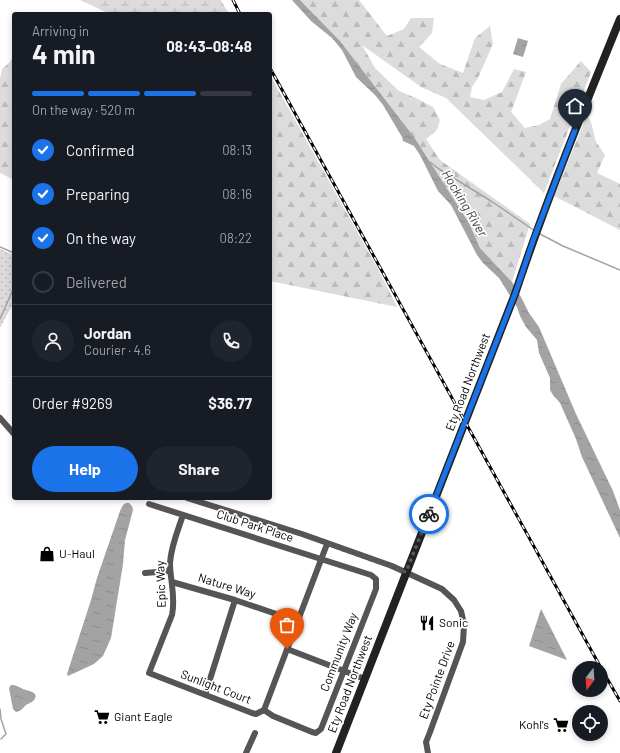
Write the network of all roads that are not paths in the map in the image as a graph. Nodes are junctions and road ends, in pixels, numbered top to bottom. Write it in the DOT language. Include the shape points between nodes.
graph roads {
  1 [pos="620,19"];
  2 [pos="0,418"];
  3 [pos="12,432"];
  4 [pos="193,500"];
  5 [pos="149,504"];
  6 [pos="183,515"];
  7 [pos="327,544"];
  8 [pos="321,559"];
  9 [pos="170,571"];
  10 [pos="406,572"];
  11 [pos="145,573"];
  12 [pos="376,579"];
  13 [pos="172,582"];
  14 [pos="235,600"];
  15 [pos="297,621"];
  16 [pos="287,649"];
  17 [pos="343,670"];
  18 [pos="149,673"];
  19 [pos="365,679"];
  20 [pos="205,695"];
  21 [pos="264,710"];
  22 [pos="320,731"];
  23 [pos="255,733"];
  24 [pos="246,753"];
  25 [pos="336,753"];
  26 [pos="428,753"];
  1 -- 10 [label="street, Ety Road Northwest"];
  2 -- 3 [label="street"];
  4 -- 7 [label="street, Ety Pointe Drive"];
  5 -- 6 [label="street, Club Park Place"];
  6 -- 8 [label="street, Club Park Place"];
  6 -- 9 [label="street, Epic Way" via="171,554"];
  7 -- 8 [label="street"];
  7 -- 10 [label="street, Ety Pointe Drive"];
  8 -- 12 [label="street, Club Park Place" via="371,575"];
  8 -- 15 [label="street"];
  9 -- 11 [label="street"];
  9 -- 13 [label="street, Epic Way"];
  10 -- 19 [label="street, Ety Road Northwest"];
  10 -- 26 [label="street, Ety Pointe Drive" via="442,589 461,611 464,624 463,642 426,742"];
  12 -- 17 [label="street, Community Way" via="376,589"];
  13 -- 14 [label="street, Nature Way"];
  13 -- 18 [label="street, Epic Way" via="172,615"];
  14 -- 15 [label="street, Nature Way"];
  14 -- 20 [label="street"];
  15 -- 16 [label="street"];
  16 -- 17 [label="street"];
  16 -- 21 [label="street"];
  17 -- 19 [label="street"];
  17 -- 22 [label="street, Community Way"];
  18 -- 20 [label="street, Sunlight Court"];
  19 -- 25 [label="street, Ety Road Northwest"];
  20 -- 21 [label="street, Sunlight Court" via="252,713"];
  21 -- 22 [label="street, Sunlight Court" via="312,732"];
  23 -- 24 [label="street"];
}
